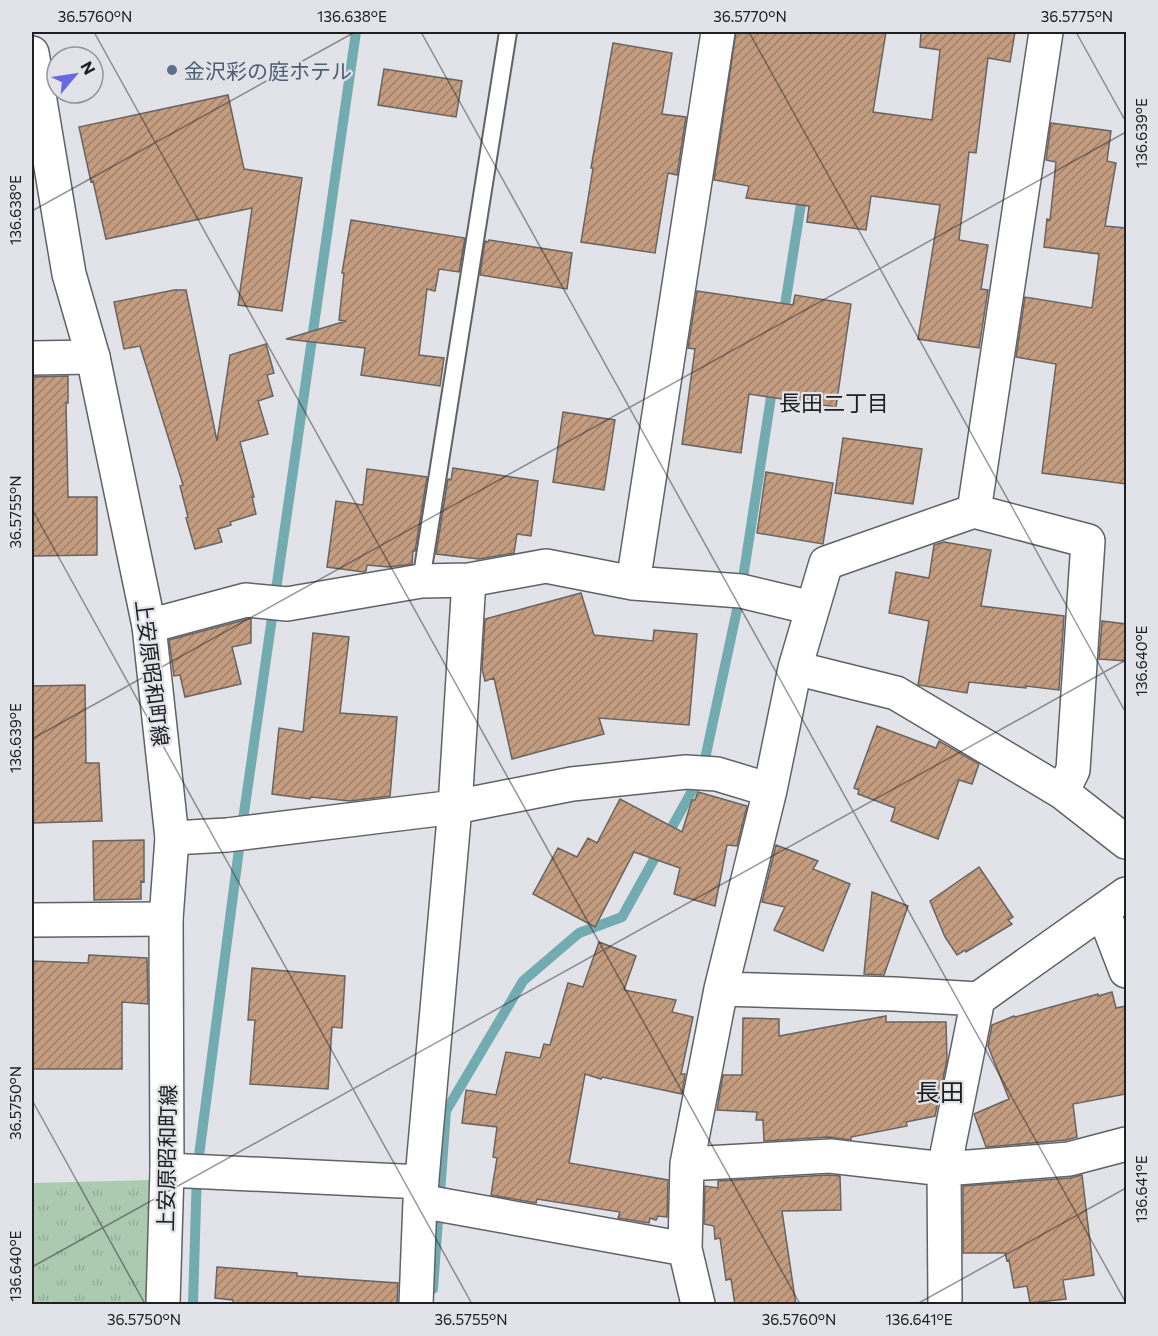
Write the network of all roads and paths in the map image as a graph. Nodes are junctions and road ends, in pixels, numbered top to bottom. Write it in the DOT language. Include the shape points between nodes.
graph roads {
  1 [pos="508,32"];
  2 [pos="718,32"];
  3 [pos="1046,32"];
  4 [pos="32,53"];
  5 [pos="38,131"];
  6 [pos="93,357"];
  7 [pos="32,358"];
  8 [pos="974,511"];
  9 [pos="469,580"];
  10 [pos="421,581"];
  11 [pos="633,584"];
  12 [pos="812,608"];
  13 [pos="149,626"];
  14 [pos="795,668"];
  15 [pos="770,790"];
  16 [pos="1062,792"];
  17 [pos="455,807"];
  18 [pos="172,838"];
  19 [pos="1126,843"];
  20 [pos="1114,902"];
  21 [pos="166,919"];
  22 [pos="32,920"];
  23 [pos="1126,971"];
  24 [pos="721,989"];
  25 [pos="978,999"];
  26 [pos="1126,1144"];
  27 [pos="687,1164"];
  28 [pos="944,1169"];
  29 [pos="167,1170"];
  30 [pos="421,1191"];
  31 [pos="685,1249"];
  32 [pos="163,1305"];
  33 [pos="416,1305"];
  34 [pos="698,1305"];
  35 [pos="945,1305"];
  1 -- 10 [label="lane"];
  2 -- 11 [label="street"];
  3 -- 8 [label="street"];
  4 -- 5 [label="street, 上安原昭和町線"];
  5 -- 6 [label="street, 上安原昭和町線" via="69,274"];
  6 -- 7 [label="street"];
  6 -- 13 [label="street, 上安原昭和町線"];
  8 -- 12 [label="street" via="826,563"];
  8 -- 16 [label="street" via="1088,541 1073,770"];
  9 -- 10 [label="street"];
  9 -- 11 [label="street" via="546,566"];
  9 -- 17 [label="street"];
  10 -- 13 [label="street" via="287,604 246,600"];
  11 -- 12 [label="street" via="742,592"];
  12 -- 14 [label="street"];
  13 -- 18 [label="street, 上安原昭和町線"];
  14 -- 15 [label="street"];
  14 -- 16 [label="street" via="896,693"];
  15 -- 17 [label="street" via="702,773 572,784"];
  15 -- 24 [label="street"];
  16 -- 19 [label="street"];
  17 -- 18 [label="street" via="273,830"];
  17 -- 30 [label="street"];
  18 -- 21 [label="street, 上安原昭和町線"];
  20 -- 23 [label="street"];
  20 -- 25 [label="street"];
  21 -- 22 [label="street"];
  21 -- 29 [label="street, 上安原昭和町線"];
  24 -- 25 [label="street"];
  24 -- 27 [label="street"];
  25 -- 28 [label="street"];
  26 -- 28 [label="street" via="1068,1159"];
  27 -- 28 [label="street" via="830,1156"];
  27 -- 31 [label="street"];
  28 -- 35 [label="street"];
  29 -- 30 [label="street"];
  29 -- 32 [label="street, 上安原昭和町線"];
  30 -- 31 [label="street" via="452,1207"];
  30 -- 33 [label="street"];
  31 -- 34 [label="street"];
}
